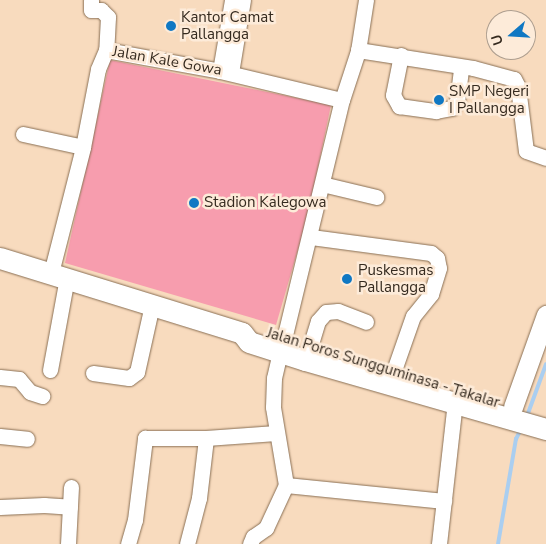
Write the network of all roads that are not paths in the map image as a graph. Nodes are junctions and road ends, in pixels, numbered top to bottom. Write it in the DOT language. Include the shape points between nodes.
graph roads {
  1 [pos="91,0"];
  2 [pos="232,0"];
  3 [pos="243,0"];
  4 [pos="366,0"];
  5 [pos="234,18"];
  6 [pos="106,50"];
  7 [pos="358,50"];
  8 [pos="401,55"];
  9 [pos="461,67"];
  10 [pos="226,72"];
  11 [pos="342,100"];
  12 [pos="23,134"];
  13 [pos="83,147"];
  14 [pos="546,158"];
  15 [pos="322,184"];
  16 [pos="376,197"];
  17 [pos="311,237"];
  18 [pos="0,258"];
  19 [pos="59,275"];
  20 [pos="152,305"];
  21 [pos="546,315"];
  22 [pos="366,322"];
  23 [pos="282,345"];
  24 [pos="310,347"];
  25 [pos="50,370"];
  26 [pos="93,373"];
  27 [pos="393,373"];
  28 [pos="0,377"];
  29 [pos="42,396"];
  30 [pos="455,402"];
  31 [pos="530,417"];
  32 [pos="276,433"];
  33 [pos="0,436"];
  34 [pos="206,438"];
  35 [pos="27,439"];
  36 [pos="286,485"];
  37 [pos="71,487"];
  38 [pos="444,501"];
  39 [pos="0,506"];
  40 [pos="70,507"];
  41 [pos="68,544"];
  42 [pos="128,544"];
  43 [pos="187,544"];
  44 [pos="250,544"];
  45 [pos="439,544"];
  1 -- 6 [label="street" via="91,10 101,10 108,17"];
  2 -- 5 [label="street"];
  3 -- 5 [label="street"];
  4 -- 7 [label="street"];
  5 -- 10 [label="street"];
  6 -- 10 [label="street, Jalan Kale Gowa"];
  6 -- 13 [label="street, Jalan Kale Gowa" via="98,68"];
  7 -- 8 [label="street"];
  7 -- 11 [label="street"];
  8 -- 9 [label="street"];
  8 -- 9 [label="street" via="393,95 399,106 436,111 452,108 457,102"];
  9 -- 14 [label="street" via="514,79 518,87 526,151"];
  10 -- 11 [label="street, Jalan Kale Gowa"];
  11 -- 15 [label="street"];
  12 -- 13 [label="street"];
  13 -- 19 [label="street, Jalan Kale Gowa"];
  15 -- 16 [label="street"];
  15 -- 17 [label="street"];
  17 -- 23 [label="street"];
  17 -- 27 [label="street" via="431,253 437,258 438,268 431,294 413,316"];
  18 -- 19 [label="highway, Jalan Poros Sungguminasa - Takalar"];
  19 -- 20 [label="highway, Jalan Poros Sungguminasa - Takalar"];
  19 -- 25 [label="street, Jalan Kale Gowa"];
  20 -- 23 [label="highway, Jalan Poros Sungguminasa - Takalar" via="242,333 253,328"];
  20 -- 26 [label="street" via="137,372 129,378"];
  21 -- 31 [label="main road"];
  22 -- 24 [label="street" via="338,311 326,312 318,321"];
  23 -- 24 [label="highway, Jalan Poros Sungguminasa - Takalar"];
  23 -- 30 [label="highway, Jalan Poros Sungguminasa - Takalar"];
  23 -- 32 [label="street" via="274,378"];
  24 -- 27 [label="highway, Jalan Poros Sungguminasa - Takalar"];
  27 -- 31 [label="highway, Jalan Poros Sungguminasa - Takalar"];
  28 -- 29 [label="street" via="19,379 30,392"];
  30 -- 31 [label="highway, Jalan Poros Sungguminasa - Takalar"];
  30 -- 38 [label="street"];
  32 -- 34 [label="street"];
  32 -- 36 [label="street"];
  33 -- 35 [label="street"];
  34 -- 42 [label="street" via="157,436 142,440 135,520"];
  34 -- 43 [label="street" via="199,498"];
  36 -- 38 [label="street"];
  36 -- 44 [label="street" via="266,528 253,537"];
  37 -- 40 [label="street"];
  38 -- 45 [label="street"];
  39 -- 40 [label="street"];
  40 -- 41 [label="street"];
}
